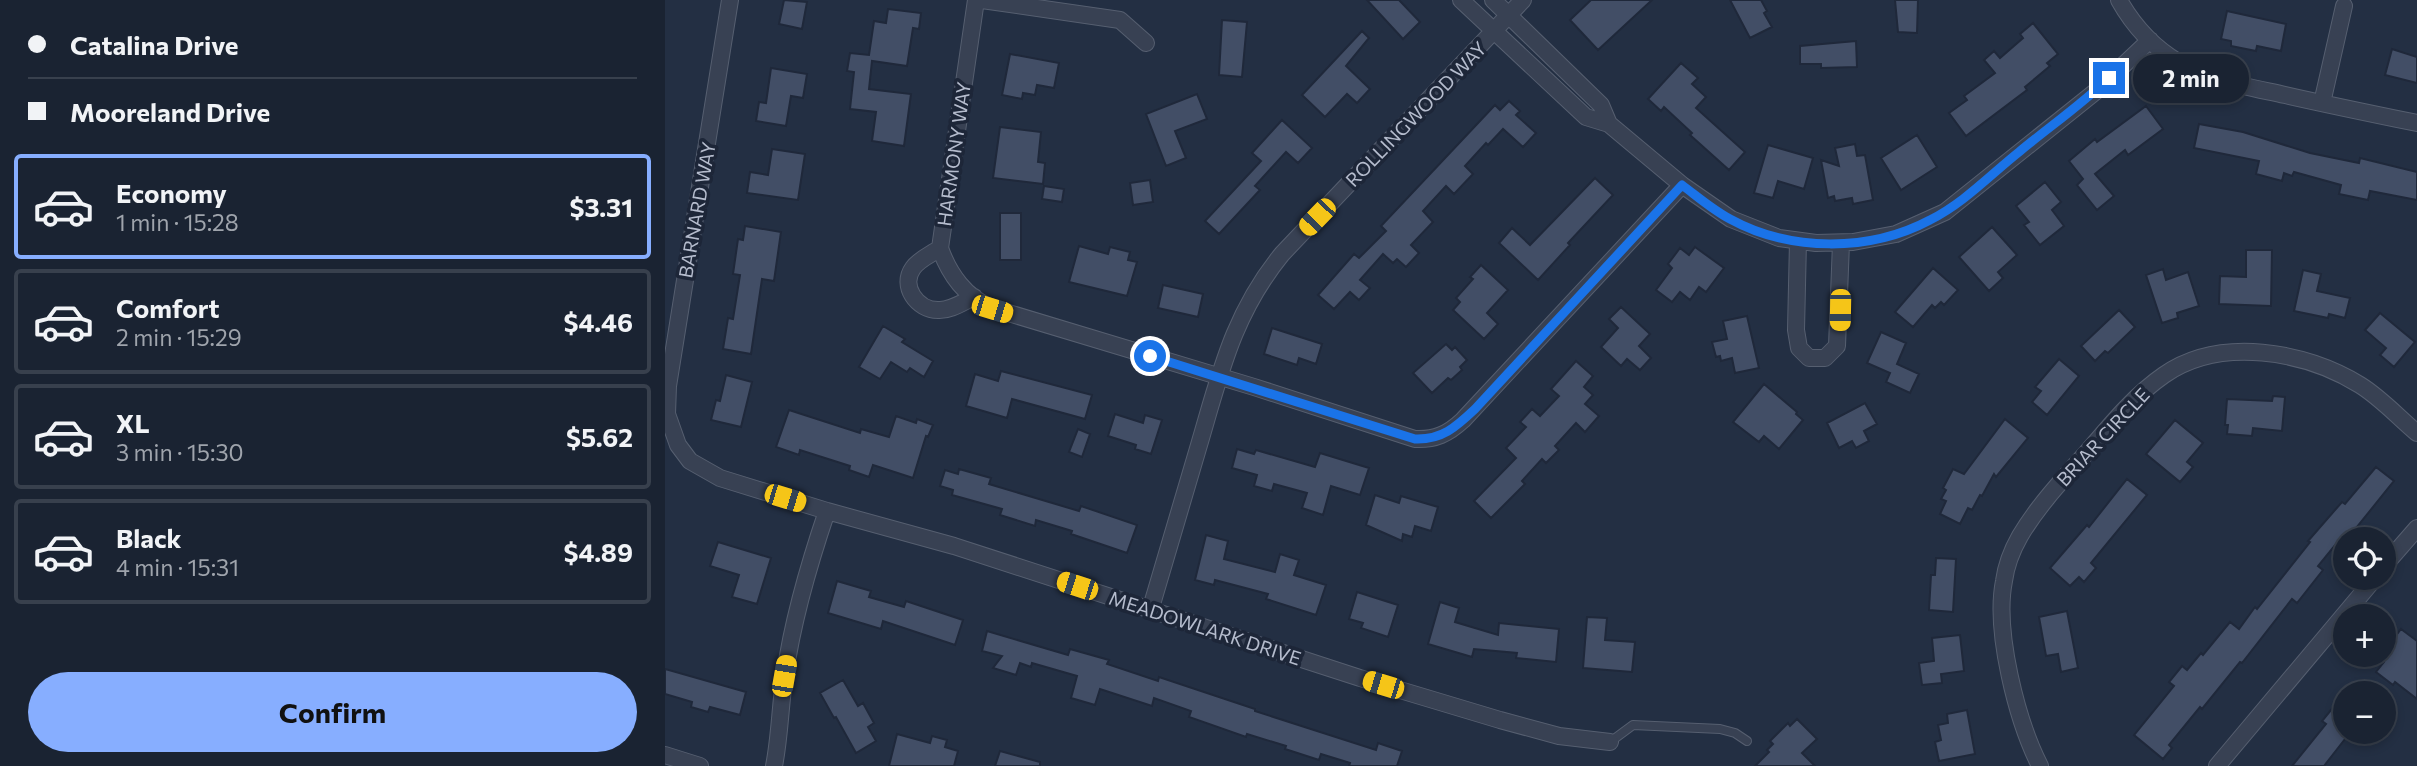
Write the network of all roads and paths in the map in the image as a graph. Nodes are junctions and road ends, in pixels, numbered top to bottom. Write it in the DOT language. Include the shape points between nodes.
graph roads {
  1 [pos="730,0"];
  2 [pos="976,0"];
  3 [pos="982,0"];
  4 [pos="1461,0"];
  5 [pos="1493,0"];
  6 [pos="1523,0"];
  7 [pos="2119,0"];
  8 [pos="2344,6"];
  9 [pos="1509,15"];
  10 [pos="1494,32"];
  11 [pos="2150,40"];
  12 [pos="1146,43"];
  13 [pos="2322,103"];
  14 [pos="2417,123"];
  15 [pos="1609,124"];
  16 [pos="1682,185"];
  17 [pos="1798,242"];
  18 [pos="1841,243"];
  19 [pos="940,248"];
  20 [pos="974,297"];
  21 [pos="1219,377"];
  22 [pos="2417,433"];
  23 [pos="688,458"];
  24 [pos="827,511"];
  25 [pos="2417,528"];
  26 [pos="2396,552"];
  27 [pos="2365,590"];
  28 [pos="1150,611"];
  29 [pos="1748,741"];
  30 [pos="1610,742"];
  31 [pos="665,755"];
  32 [pos="700,766"];
  33 [pos="774,766"];
  34 [pos="2040,766"];
  35 [pos="2217,766"];
  1 -- 23 [label="street, BARNARD WAY" via="668,393 670,426"];
  2 -- 19 [label="street, HARMONY WAY"];
  3 -- 12 [label="street" via="1120,20"];
  4 -- 10 [label="street"];
  5 -- 9 [label="street"];
  6 -- 9 [label="street, ROLLINGWOOD WAY"];
  7 -- 11 [label="street"];
  8 -- 13 [label="street"];
  9 -- 10 [label="street, ROLLINGWOOD WAY"];
  9 -- 15 [label="street" via="1601,105"];
  10 -- 15 [label="street" via="1586,117"];
  10 -- 21 [label="street, ROLLINGWOOD WAY" via="1266,273 1242,314"];
  11 -- 13 [label="street" via="2201,73"];
  11 -- 18 [label="street" via="2095,92 1945,212 1896,234"];
  13 -- 14 [label="street"];
  15 -- 16 [label="street"];
  16 -- 17 [label="street" via="1731,219"];
  16 -- 21 [label="street" via="1475,409 1440,437 1415,439"];
  17 -- 18 [label="street"];
  17 -- 18 [label="street" via="1796,330 1799,348 1809,358 1825,358 1837,346"];
  19 -- 20 [label="street, HARMONY WAY" via="954,278"];
  19 -- 20 [label="street" via="912,269 913,298 937,310"];
  20 -- 21 [label="street" via="992,309"];
  21 -- 28 [label="street, ROLLINGWOOD WAY"];
  22 -- 34 [label="street, BRIAR CIRCLE" via="2382,401 2340,374 2270,353 2206,356 2149,386 2048,498 2019,538 2003,581 2005,640 2024,727"];
  23 -- 24 [label="street, MEADOWLARK DRIVE" via="720,478"];
  24 -- 28 [label="street, MEADOWLARK DRIVE" via="954,546"];
  24 -- 33 [label="street" via="793,628"];
  25 -- 26 [label="street"];
  27 -- 35 [label="street"];
  28 -- 30 [label="street, MEADOWLARK DRIVE" via="1500,720 1559,736"];
  29 -- 30 [label="lane" via="1720,729 1633,725"];
  31 -- 32 [label="street"];
}
